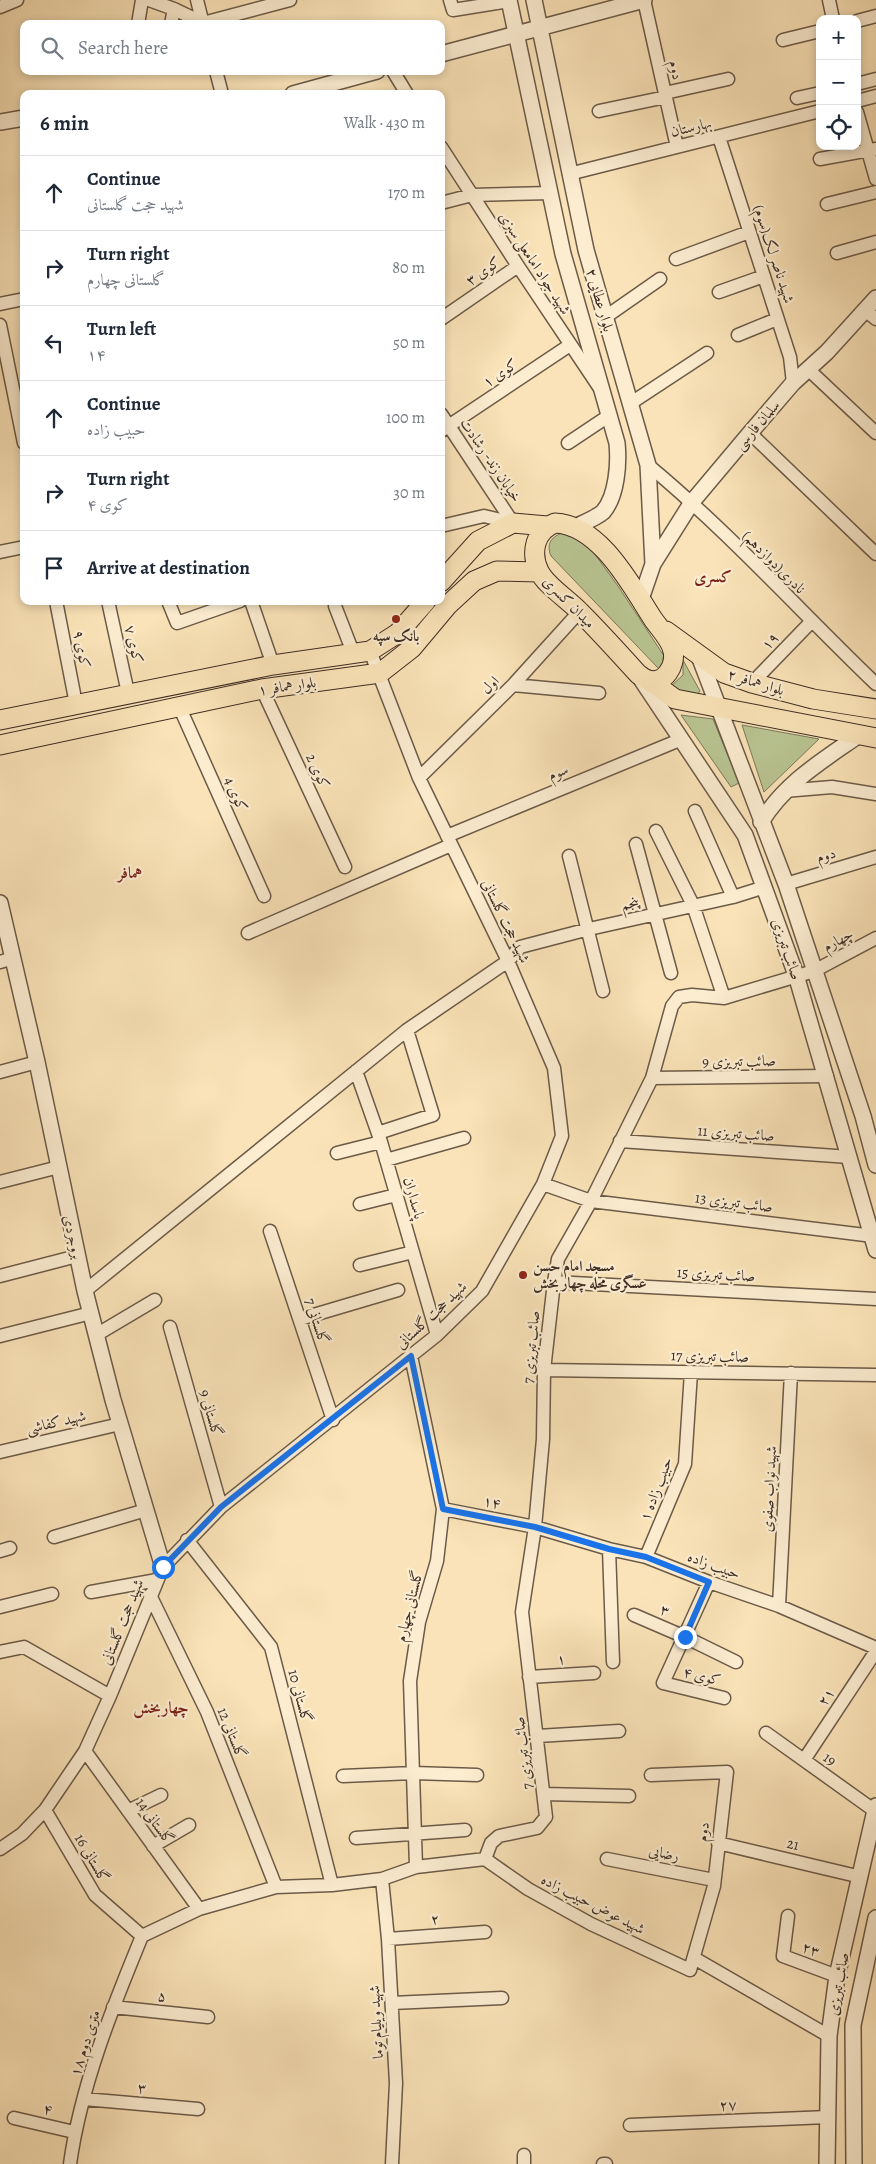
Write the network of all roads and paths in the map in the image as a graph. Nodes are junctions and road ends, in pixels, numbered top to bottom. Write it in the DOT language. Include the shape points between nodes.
graph roads {
  1 [pos="17,0"];
  2 [pos="142,0"];
  3 [pos="149,0"];
  4 [pos="197,0"];
  5 [pos="290,0"];
  6 [pos="450,0"];
  7 [pos="535,0"];
  8 [pos="644,0"];
  9 [pos="829,0"];
  10 [pos="510,1"];
  11 [pos="259,4"];
  12 [pos="0,7"];
  13 [pos="174,9"];
  14 [pos="833,15"];
  15 [pos="876,16"];
  16 [pos="139,20"];
  17 [pos="172,20"];
  18 [pos="197,20"];
  19 [pos="202,20"];
  20 [pos="212,20"];
  21 [pos="861,20"];
  22 [pos="568,21"];
  23 [pos="540,28"];
  24 [pos="816,32"];
  25 [pos="517,33"];
  26 [pos="783,40"];
  27 [pos="445,53"];
  28 [pos="217,75"];
  29 [pos="363,75"];
  30 [pos="395,75"];
  31 [pos="728,79"];
  32 [pos="876,80"];
  33 [pos="861,83"];
  34 [pos="221,90"];
  35 [pos="308,90"];
  36 [pos="404,90"];
  37 [pos="816,94"];
  38 [pos="665,95"];
  39 [pos="876,96"];
  40 [pos="797,98"];
  41 [pos="861,100"];
  42 [pos="599,111"];
  43 [pos="816,112"];
  44 [pos="20,119"];
  45 [pos="0,122"];
  46 [pos="861,122"];
  47 [pos="719,137"];
  48 [pos="677,147"];
  49 [pos="872,149"];
  50 [pos="445,153"];
  51 [pos="820,159"];
  52 [pos="569,174"];
  53 [pos="876,179"];
  54 [pos="876,192"];
  55 [pos="551,193"];
  56 [pos="472,195"];
  57 [pos="445,202"];
  58 [pos="827,204"];
  59 [pos="750,232"];
  60 [pos="876,242"];
  61 [pos="586,250"];
  62 [pos="837,253"];
  63 [pos="563,254"];
  64 [pos="676,258"];
  65 [pos="518,266"];
  66 [pos="764,276"];
  67 [pos="660,279"];
  68 [pos="719,292"];
  69 [pos="876,298"];
  70 [pos="20,300"];
  71 [pos="0,304"];
  72 [pos="870,315"];
  73 [pos="445,316"];
  74 [pos="604,318"];
  75 [pos="777,319"];
  76 [pos="0,325"];
  77 [pos="738,335"];
  78 [pos="570,345"];
  79 [pos="707,353"];
  80 [pos="809,370"];
  81 [pos="793,383"];
  82 [pos="604,395"];
  83 [pos="631,403"];
  84 [pos="610,415"];
  85 [pos="20,423"];
  86 [pos="445,429"];
  87 [pos="750,432"];
  88 [pos="876,433"];
  89 [pos="568,443"];
  90 [pos="648,465"];
  91 [pos="692,502"];
  92 [pos="513,523"];
  93 [pos="445,525"];
  94 [pos="546,526"];
  95 [pos="575,528"];
  96 [pos="20,548"];
  97 [pos="0,552"];
  98 [pos="876,554"];
  99 [pos="652,564"];
  100 [pos="539,572"];
  101 [pos="445,577"];
  102 [pos="641,599"];
  103 [pos="57,605"];
  104 [pos="109,605"];
  105 [pos="170,605"];
  106 [pos="229,605"];
  107 [pos="252,605"];
  108 [pos="422,605"];
  109 [pos="335,606"];
  110 [pos="580,611"];
  111 [pos="653,619"];
  112 [pos="811,622"];
  113 [pos="362,653"];
  114 [pos="699,656"];
  115 [pos="273,665"];
  116 [pos="380,673"];
  117 [pos="643,677"];
  118 [pos="752,683"];
  119 [pos="876,684"];
  120 [pos="513,685"];
  121 [pos="262,689"];
  122 [pos="128,693"];
  123 [pos="599,693"];
  124 [pos="76,704"];
  125 [pos="179,706"];
  126 [pos="718,706"];
  127 [pos="876,709"];
  128 [pos="0,722"];
  129 [pos="868,737"];
  130 [pos="682,739"];
  131 [pos="3,744"];
  132 [pos="420,778"];
  133 [pos="784,791"];
  134 [pos="876,794"];
  135 [pos="695,811"];
  136 [pos="759,818"];
  137 [pos="736,820"];
  138 [pos="656,831"];
  139 [pos="449,841"];
  140 [pos="636,844"];
  141 [pos="569,856"];
  142 [pos="876,858"];
  143 [pos="345,868"];
  144 [pos="786,884"];
  145 [pos="765,888"];
  146 [pos="264,896"];
  147 [pos="733,897"];
  148 [pos="0,903"];
  149 [pos="693,905"];
  150 [pos="654,914"];
  151 [pos="589,929"];
  152 [pos="248,933"];
  153 [pos="876,938"];
  154 [pos="6,960"];
  155 [pos="508,961"];
  156 [pos="814,971"];
  157 [pos="670,974"];
  158 [pos="796,975"];
  159 [pos="603,991"];
  160 [pos="724,998"];
  161 [pos="407,1030"];
  162 [pos="37,1062"];
  163 [pos="356,1071"];
  164 [pos="0,1072"];
  165 [pos="827,1076"];
  166 [pos="652,1078"];
  167 [pos="379,1138"];
  168 [pos="464,1138"];
  169 [pos="620,1141"];
  170 [pos="338,1153"];
  171 [pos="850,1157"];
  172 [pos="386,1160"];
  173 [pos="876,1165"];
  174 [pos="59,1167"];
  175 [pos="0,1182"];
  176 [pos="543,1184"];
  177 [pos="396,1195"];
  178 [pos="591,1201"];
  179 [pos="360,1204"];
  180 [pos="270,1231"];
  181 [pos="874,1243"];
  182 [pos="413,1252"];
  183 [pos="77,1256"];
  184 [pos="360,1265"];
  185 [pos="0,1276"];
  186 [pos="554,1282"];
  187 [pos="398,1290"];
  188 [pos="85,1291"];
  189 [pos="876,1299"];
  190 [pos="156,1300"];
  191 [pos="91,1313"];
  192 [pos="300,1319"];
  193 [pos="170,1327"];
  194 [pos="96,1335"];
  195 [pos="437,1335"];
  196 [pos="0,1336"];
  197 [pos="411,1356"];
  198 [pos="544,1370"];
  199 [pos="692,1372"];
  200 [pos="791,1373"];
  201 [pos="876,1375"];
  202 [pos="333,1420"];
  203 [pos="120,1424"];
  204 [pos="0,1452"];
  205 [pos="221,1507"];
  206 [pos="443,1509"];
  207 [pos="146,1510"];
  208 [pos="535,1527"];
  209 [pos="54,1537"];
  210 [pos="187,1540"];
  211 [pos="609,1549"];
  212 [pos="646,1557"];
  213 [pos="160,1574"];
  214 [pos="709,1582"];
  215 [pos="91,1592"];
  216 [pos="52,1594"];
  217 [pos="150,1595"];
  218 [pos="779,1606"];
  219 [pos="0,1607"];
  220 [pos="634,1615"];
  221 [pos="685,1637"];
  222 [pos="876,1650"];
  223 [pos="0,1652"];
  224 [pos="613,1662"];
  225 [pos="736,1662"];
  226 [pos="594,1673"];
  227 [pos="529,1677"];
  228 [pos="110,1696"];
  229 [pos="724,1698"];
  230 [pos="619,1731"];
  231 [pos="766,1733"];
  232 [pos="538,1736"];
  233 [pos="85,1751"];
  234 [pos="804,1760"];
  235 [pos="413,1772"];
  236 [pos="651,1774"];
  237 [pos="477,1775"];
  238 [pos="343,1776"];
  239 [pos="544,1794"];
  240 [pos="161,1795"];
  241 [pos="629,1796"];
  242 [pos="875,1809"];
  243 [pos="45,1810"];
  244 [pos="128,1811"];
  245 [pos="189,1825"];
  246 [pos="465,1830"];
  247 [pos="415,1834"];
  248 [pos="356,1838"];
  249 [pos="718,1843"];
  250 [pos="153,1846"];
  251 [pos="0,1849"];
  252 [pos="485,1859"];
  253 [pos="607,1859"];
  254 [pos="416,1867"];
  255 [pos="860,1877"];
  256 [pos="382,1879"];
  257 [pos="714,1880"];
  258 [pos="332,1885"];
  259 [pos="276,1888"];
  260 [pos="199,1910"];
  261 [pos="788,1916"];
  262 [pos="876,1918"];
  263 [pos="485,1932"];
  264 [pos="142,1936"];
  265 [pos="388,1939"];
  266 [pos="692,1964"];
  267 [pos="837,1976"];
  268 [pos="502,1998"];
  269 [pos="392,2003"];
  270 [pos="113,2007"];
  271 [pos="208,2017"];
  272 [pos="829,2036"];
  273 [pos="84,2099"];
  274 [pos="198,2109"];
  275 [pos="828,2117"];
  276 [pos="14,2118"];
  277 [pos="630,2125"];
  278 [pos="74,2132"];
  279 [pos="70,2164"];
  280 [pos="392,2164"];
  281 [pos="827,2164"];
  282 [pos="854,2164"];
  1 -- 12 [label="street"];
  2 -- 16 [label="street"];
  3 -- 13 [label="street"];
  4 -- 19 [label="street"];
  5 -- 11 [label="street"];
  6 -- 10 [label="street" via="453,10"];
  7 -- 22 [label="street" via="548,16"];
  7 -- 23 [label="street, بلوار عطایی ۲"];
  8 -- 22 [label="street"];
  8 -- 38 [label="street, دوم"];
  9 -- 14 [label="street"];
  10 -- 25 [label="street, بلوار عطایی ۲"];
  11 -- 20 [label="street"];
  13 -- 17 [label="street"];
  13 -- 18 [label="street"];
  15 -- 21 [label="street"];
  22 -- 23 [label="street"];
  23 -- 25 [label="street"];
  23 -- 52 [label="street, بلوار عطایی ۲"];
  24 -- 26 [label="street"];
  25 -- 27 [label="street"];
  25 -- 55 [label="street, بلوار عطایی ۲"];
  28 -- 34 [label="street"];
  29 -- 35 [label="street"];
  30 -- 36 [label="street"];
  31 -- 38 [label="street"];
  32 -- 33 [label="street"];
  37 -- 40 [label="street"];
  38 -- 42 [label="street"];
  38 -- 48 [label="street, دوم"];
  39 -- 41 [label="street"];
  43 -- 47 [label="street, بهارستان"];
  44 -- 45 [label="street"];
  46 -- 49 [label="street"];
  47 -- 48 [label="street, بهارستان"];
  47 -- 59 [label="street, شهید ناصر لک(سوم)"];
  48 -- 52 [label="street, بهارستان"];
  49 -- 51 [label="street"];
  49 -- 53 [label="street"];
  50 -- 56 [label="street, شهید جواد امامعلی سبزی"];
  52 -- 61 [label="street, بلوار عطایی ۲"];
  54 -- 58 [label="street"];
  55 -- 56 [label="street"];
  55 -- 63 [label="street, بلوار عطایی ۲"];
  56 -- 57 [label="street"];
  56 -- 65 [label="street, شهید جواد امامعلی سبزی"];
  59 -- 64 [label="street"];
  59 -- 66 [label="street, شهید ناصر لک(سوم)"];
  60 -- 62 [label="street"];
  61 -- 63 [label="street"];
  61 -- 74 [label="street, بلوار عطایی ۲"];
  63 -- 82 [label="street, بلوار عطایی ۲"];
  65 -- 73 [label="street, کوی ۳"];
  65 -- 78 [label="street, شهید جواد امامعلی سبزی"];
  66 -- 68 [label="street"];
  66 -- 75 [label="street, شهید ناصر لک(سوم)"];
  67 -- 74 [label="street"];
  69 -- 72 [label="street, سلمان فارسی"];
  70 -- 71 [label="street"];
  72 -- 80 [label="street, سلمان فارسی"];
  74 -- 83 [label="street, بلوار عطایی ۲"];
  75 -- 77 [label="street"];
  75 -- 81 [label="street, شهید ناصر لک(سوم)" via="790,357"];
  76 -- 85 [label="street"];
  78 -- 82 [label="street, شهید جواد امامعلی سبزی"];
  78 -- 86 [label="street, کوی ۱"];
  79 -- 83 [label="street"];
  80 -- 81 [label="street, سلمان فارسی"];
  80 -- 88 [label="street"];
  81 -- 87 [label="street, سلمان فارسی"];
  82 -- 84 [label="street, بلوار عطایی ۲"];
  83 -- 90 [label="street, بلوار عطایی ۲"];
  84 -- 89 [label="street"];
  84 -- 95 [label="street, بلوار عطایی ۲" via="618,459 609,502 602,513"];
  86 -- 92 [label="street, خیابان زند- رشادت"];
  87 -- 91 [label="street, سلمان فارسی"];
  87 -- 98 [label="street"];
  90 -- 91 [label="street, نادری(دوازدهم)"];
  90 -- 99 [label="street, بلوار عطایی ۲"];
  91 -- 99 [label="street, سلمان فارسی"];
  91 -- 112 [label="street, نادری(دوازدهم)"];
  92 -- 93 [label="street" via="484,516"];
  92 -- 94 [label="main road"];
  92 -- 101 [label="main road" via="478,540"];
  94 -- 95 [label="main road" via="555,523"];
  94 -- 100 [label="main road, میدان کسری" via="536,540"];
  95 -- 102 [label="main road" via="603,547"];
  96 -- 97 [label="street"];
  99 -- 102 [label="street, بلوار عطایی ۲"];
  100 -- 110 [label="main road, میدان کسری"];
  100 -- 116 [label="main road" via="497,571 474,581 448,605 412,648"];
  102 -- 111 [label="main road"];
  103 -- 124 [label="street, کوی ۹"];
  104 -- 122 [label="street, کوی ۷"];
  105 -- 106 [label="street" via="177,623"];
  107 -- 115 [label="street"];
  108 -- 113 [label="main road, بلوار همافر ۱" via="398,632"];
  109 -- 113 [label="street"];
  110 -- 117 [label="main road, میدان کسری"];
  110 -- 120 [label="street, اول"];
  111 -- 114 [label="main road, بلوار همافر ۲"];
  111 -- 117 [label="main road" via="673,648 674,660 662,678"];
  112 -- 118 [label="street, ۱۹"];
  112 -- 119 [label="street, نادری(دوازدهم)"];
  113 -- 115 [label="main road, بلوار همافر ۱"];
  113 -- 116 [label="street, شهید حجت گلستانی"];
  114 -- 118 [label="main road, بلوار همافر ۲" via="724,673"];
  114 -- 126 [label="street, صائب تبریزی"];
  115 -- 122 [label="main road, بلوار همافر ۱"];
  116 -- 121 [label="main road, بلوار همافر ۱"];
  116 -- 132 [label="street, شهید حجت گلستانی"];
  117 -- 126 [label="main road, بلوار همافر ۲" via="675,699"];
  117 -- 130 [label="street, صائب تبریزی"];
  118 -- 127 [label="main road, بلوار همافر ۲" via="812,699"];
  120 -- 123 [label="street"];
  120 -- 132 [label="street, اول"];
  121 -- 125 [label="main road, بلوار همافر ۱"];
  121 -- 143 [label="street, کوی 2"];
  122 -- 124 [label="main road, بلوار همافر ۱"];
  124 -- 128 [label="main road, بلوار همافر ۱"];
  125 -- 131 [label="main road, بلوار همافر ۱"];
  125 -- 146 [label="street, کوی 4"];
  126 -- 129 [label="main road, بلوار همافر ۲"];
  126 -- 136 [label="street, صائب تبریزی"];
  128 -- 131 [label="street"];
  129 -- 133 [label="street" via="816,764"];
  130 -- 137 [label="street, صائب تبریزی"];
  130 -- 139 [label="street, سوم"];
  132 -- 139 [label="street, شهید حجت گلستانی"];
  133 -- 134 [label="street" via="832,787"];
  133 -- 136 [label="street"];
  135 -- 147 [label="street"];
  136 -- 137 [label="street" via="752,810 739,814"];
  136 -- 144 [label="street, صائب تبریزی"];
  137 -- 145 [label="street, صائب تبریزی"];
  138 -- 149 [label="street"];
  139 -- 152 [label="street, سوم"];
  139 -- 155 [label="street, شهید حجت گلستانی"];
  140 -- 150 [label="street"];
  141 -- 151 [label="street"];
  142 -- 144 [label="street, دوم"];
  144 -- 156 [label="street, صائب تبریزی"];
  145 -- 147 [label="street, پنجم"];
  145 -- 158 [label="street, صائب تبریزی"];
  147 -- 149 [label="street, پنجم"];
  148 -- 154 [label="street, بروجردی"];
  149 -- 150 [label="street, پنجم"];
  149 -- 160 [label="street"];
  150 -- 151 [label="street, پنجم"];
  150 -- 157 [label="street"];
  151 -- 155 [label="street, پنجم" via="520,947"];
  151 -- 159 [label="street"];
  153 -- 156 [label="street, چهارم"];
  154 -- 162 [label="street, بروجردی"];
  155 -- 161 [label="street, پنجم"];
  155 -- 176 [label="street, شهید حجت گلستانی" via="554,1068 562,1136"];
  156 -- 158 [label="street, چهارم"];
  156 -- 173 [label="street, صائب تبریزی" via="863,1116"];
  158 -- 160 [label="street, صائب تبریزی 7"];
  158 -- 165 [label="street, صائب تبریزی"];
  160 -- 166 [label="street, صائب تبریزی 7" via="692,994 680,997 672,1006"];
  161 -- 163 [label="street, پنجم"];
  161 -- 167 [label="street" via="433,1115"];
  162 -- 164 [label="street"];
  162 -- 174 [label="street, بروجردی"];
  163 -- 167 [label="street, پاسداران"];
  163 -- 188 [label="street, پنجم"];
  165 -- 166 [label="street, صائب تبریزی 9"];
  165 -- 171 [label="street, صائب تبریزی"];
  166 -- 169 [label="street, صائب تبریزی 7"];
  167 -- 170 [label="street"];
  167 -- 172 [label="street, پاسداران"];
  168 -- 172 [label="street"];
  169 -- 171 [label="street, صائب تبریزی 11"];
  169 -- 178 [label="street, صائب تبریزی 7"];
  171 -- 181 [label="street, صائب تبریزی"];
  172 -- 177 [label="street, پاسداران"];
  174 -- 175 [label="street"];
  174 -- 183 [label="street, بروجردی"];
  176 -- 178 [label="street"];
  176 -- 195 [label="street, شهید حجت گلستانی" via="482,1291"];
  177 -- 179 [label="street"];
  177 -- 182 [label="street, پاسداران"];
  178 -- 181 [label="street, صائب تبریزی 13"];
  178 -- 186 [label="street, صائب تبریزی 7" via="558,1258"];
  180 -- 192 [label="street, گلستانی 7"];
  182 -- 184 [label="street"];
  182 -- 195 [label="street, پاسداران"];
  183 -- 185 [label="street"];
  183 -- 188 [label="street, بروجردی"];
  186 -- 189 [label="street, صائب تبریزی 15"];
  186 -- 198 [label="street, صائب تبریزی 7"];
  187 -- 192 [label="street"];
  188 -- 191 [label="street, بروجردی"];
  190 -- 194 [label="street"];
  191 -- 194 [label="street, بروجردی"];
  191 -- 196 [label="street"];
  192 -- 202 [label="street, گلستانی 7"];
  193 -- 205 [label="street, گلستانی 9"];
  194 -- 203 [label="street, بروجردی"];
  195 -- 197 [label="street, شهید حجت گلستانی"];
  197 -- 202 [label="street, شهید حجت گلستانی"];
  197 -- 206 [label="street, گلستانی چهارم"];
  198 -- 199 [label="street, صائب تبریزی 17"];
  198 -- 208 [label="street, صائب تبریزی 7" via="543,1439"];
  199 -- 200 [label="street, صائب تبریزی 17"];
  199 -- 212 [label="street, حبیب زاده ۱" via="685,1464"];
  200 -- 201 [label="street, صائب تبریزی 17"];
  200 -- 218 [label="street, شهید نواب صفوی"];
  202 -- 205 [label="street, شهید حجت گلستانی"];
  203 -- 204 [label="street, شهید کفاشی"];
  203 -- 207 [label="street, بروجردی"];
  205 -- 210 [label="street, شهید حجت گلستانی"];
  206 -- 208 [label="street, ۱۴"];
  206 -- 235 [label="street, گلستانی چهارم" via="437,1561 419,1622 410,1681"];
  207 -- 209 [label="street"];
  207 -- 213 [label="street, بروجردی"];
  208 -- 211 [label="street, حبیب زاده"];
  208 -- 227 [label="street, صائب تبریزی 7" via="522,1612"];
  210 -- 213 [label="street, شهید حجت گلستانی"];
  210 -- 258 [label="street, گلستانی 10" via="271,1647"];
  211 -- 212 [label="street, حبیب زاده"];
  211 -- 224 [label="street"];
  212 -- 214 [label="street, حبیب زاده"];
  213 -- 215 [label="street"];
  213 -- 217 [label="street, شهید حجت گلستانی"];
  214 -- 218 [label="street, حبیب زاده"];
  214 -- 221 [label="street, کوی ۴"];
  216 -- 219 [label="street"];
  217 -- 228 [label="street, شهید حجت گلستانی"];
  217 -- 259 [label="street, گلستانی 12" via="207,1712"];
  218 -- 222 [label="street, حبیب زاده"];
  220 -- 221 [label="street, ۳"];
  221 -- 225 [label="street, ۳"];
  221 -- 229 [label="street, کوی ۴" via="663,1683"];
  222 -- 234 [label="street, ۲۱"];
  223 -- 228 [label="street" via="24,1647"];
  226 -- 227 [label="street, ۱"];
  227 -- 232 [label="street, صائب تبریزی 7"];
  228 -- 233 [label="street, شهید حجت گلستانی"];
  230 -- 232 [label="street"];
  231 -- 234 [label="street, 19"];
  232 -- 239 [label="street, صائب تبریزی 7"];
  233 -- 243 [label="street, شهید حجت گلستانی"];
  233 -- 244 [label="street, گلستانی 14"];
  234 -- 242 [label="street, 19"];
  235 -- 237 [label="street"];
  235 -- 238 [label="street"];
  235 -- 247 [label="street, گلستانی چهارم"];
  236 -- 249 [label="street, دوم" via="727,1772"];
  239 -- 241 [label="street"];
  239 -- 252 [label="street, صائب تبریزی 7" via="546,1817 537,1828 499,1836 490,1843"];
  240 -- 244 [label="street"];
  242 -- 255 [label="street, صائب تبریزی"];
  243 -- 251 [label="street, شهید حجت گلستانی" via="22,1834"];
  243 -- 264 [label="street, گلستانی 16" via="95,1895"];
  244 -- 250 [label="street, گلستانی 14"];
  245 -- 250 [label="street"];
  246 -- 247 [label="street"];
  247 -- 248 [label="street"];
  247 -- 254 [label="street, گلستانی چهارم"];
  249 -- 255 [label="street, 21"];
  249 -- 257 [label="street, دوم"];
  250 -- 260 [label="street, گلستانی 14"];
  252 -- 254 [label="street"];
  252 -- 266 [label="street, شهید عوض حبیب زاده" via="528,1889 591,1924"];
  253 -- 257 [label="street, رضایی"];
  254 -- 256 [label="street"];
  255 -- 267 [label="street, صائب تبریزی"];
  256 -- 258 [label="street"];
  256 -- 265 [label="street, شهید ویلیام توما"];
  257 -- 266 [label="street, دوم"];
  258 -- 259 [label="street"];
  259 -- 260 [label="street"];
  260 -- 264 [label="street"];
  261 -- 267 [label="street, ۲۳" via="783,1956"];
  262 -- 282 [label="street, صائب تبریزی" via="853,2025"];
  263 -- 265 [label="street, ۲"];
  264 -- 270 [label="street, ۱۸ متری دوم"];
  265 -- 269 [label="street, شهید ویلیام توما"];
  266 -- 272 [label="street, شهید عوض حبیب زاده"];
  267 -- 272 [label="street, صائب تبریزی"];
  268 -- 269 [label="street"];
  269 -- 280 [label="street, شهید ویلیام توما" via="396,2083"];
  270 -- 271 [label="street, ۵"];
  270 -- 273 [label="street, ۱۸ متری دوم"];
  272 -- 275 [label="street, صائب تبریزی"];
  273 -- 274 [label="street, ۳"];
  273 -- 278 [label="street, ۱۸ متری دوم"];
  275 -- 277 [label="street, ۲۷"];
  275 -- 281 [label="street, صائب تبریزی"];
  276 -- 278 [label="street, ۴"];
  278 -- 279 [label="street, ۱۸ متری دوم"];
}
